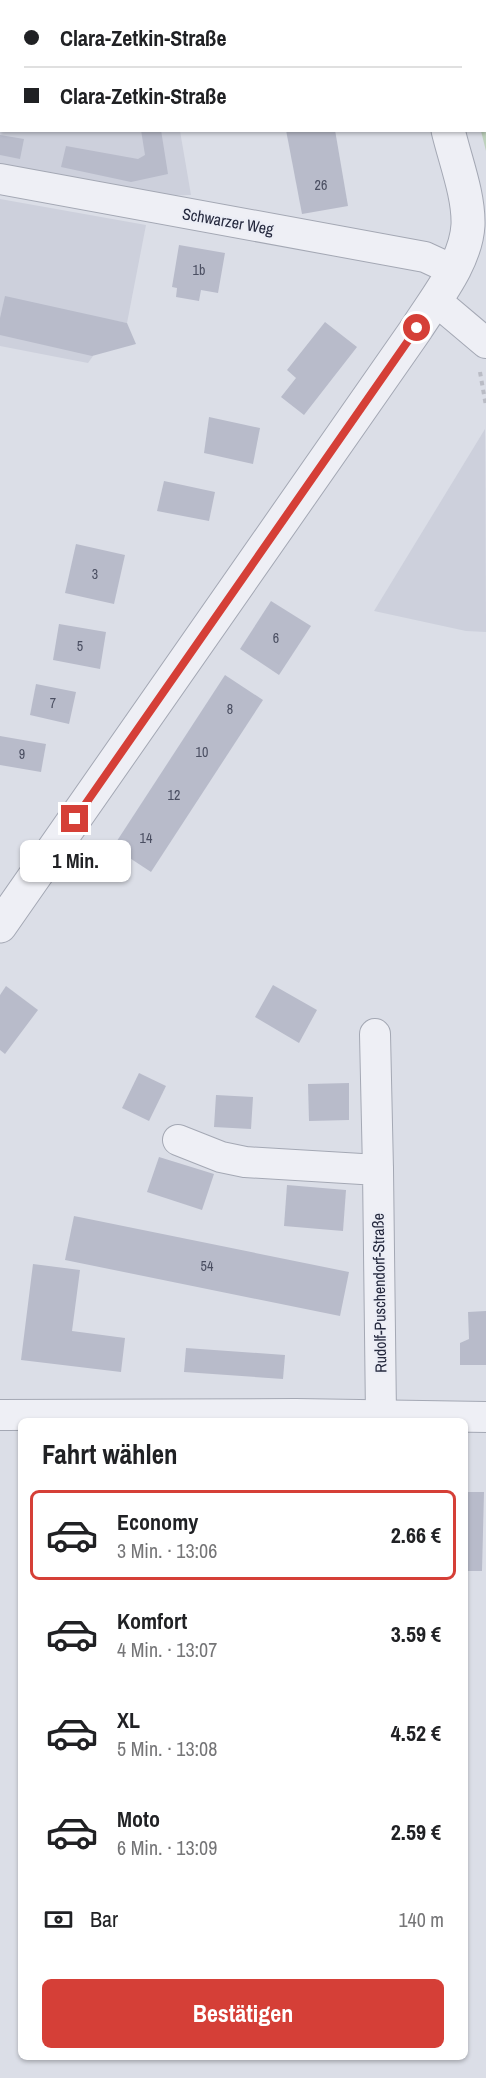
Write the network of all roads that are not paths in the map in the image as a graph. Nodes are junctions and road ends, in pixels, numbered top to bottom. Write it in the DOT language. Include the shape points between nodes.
graph roads {
  1 [pos="448,132"];
  2 [pos="0,179"];
  3 [pos="453,270"];
  4 [pos="435,300"];
  5 [pos="483,353"];
  6 [pos="0,926"];
  7 [pos="375,1034"];
  8 [pos="178,1140"];
  9 [pos="378,1170"];
  10 [pos="0,1415"];
  11 [pos="381,1415"];
  12 [pos="486,1417"];
  1 -- 3 [label="street" via="468,224 465,247"];
  2 -- 3 [label="street, Schwarzer Weg" via="425,257"];
  3 -- 4 [label="street"];
  4 -- 5 [label="street"];
  4 -- 6 [label="street"];
  7 -- 9 [label="street, Rudolf-Puschendorf-Straße"];
  8 -- 9 [label="street" via="245,1162"];
  9 -- 11 [label="street, Rudolf-Puschendorf-Straße"];
  10 -- 11 [label="street"];
  11 -- 12 [label="street"];
}
